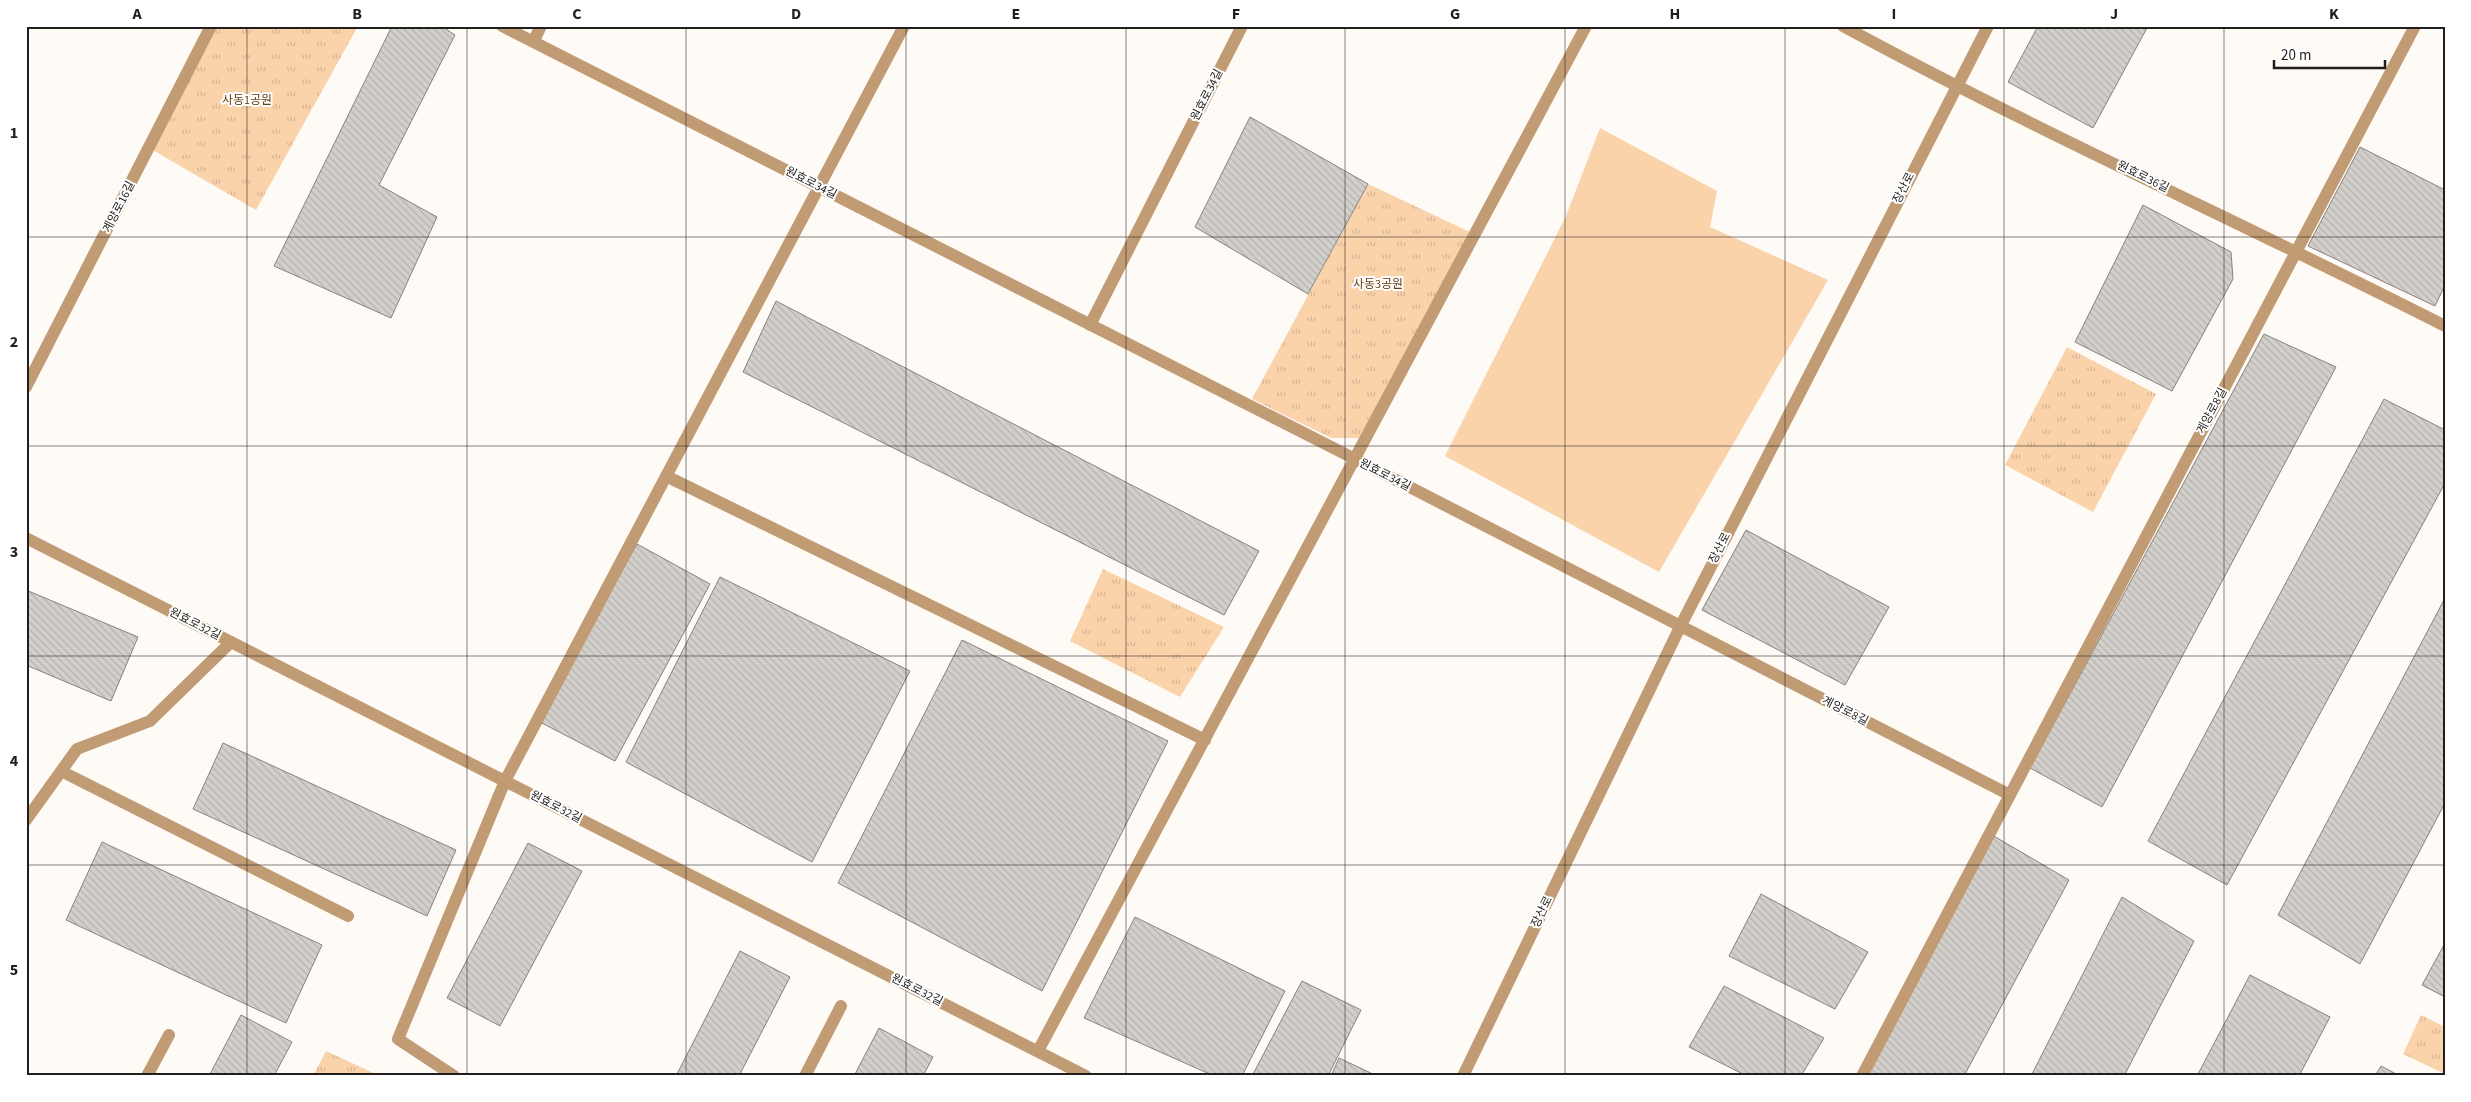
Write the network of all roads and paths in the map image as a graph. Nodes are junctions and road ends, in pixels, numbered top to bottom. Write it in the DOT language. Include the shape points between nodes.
graph roads {
  1 [pos="211,26"];
  2 [pos="502,26"];
  3 [pos="541,26"];
  4 [pos="904,26"];
  5 [pos="1242,26"];
  6 [pos="1586,26"];
  7 [pos="1843,26"];
  8 [pos="1988,26"];
  9 [pos="2414,26"];
  10 [pos="533,42"];
  11 [pos="1956,87"];
  12 [pos="819,187"];
  13 [pos="2296,250"];
  14 [pos="1090,325"];
  15 [pos="2445,326"];
  16 [pos="26,387"];
  17 [pos="1355,459"];
  18 [pos="666,476"];
  19 [pos="26,538"];
  20 [pos="1680,626"];
  21 [pos="231,642"];
  22 [pos="1205,740"];
  23 [pos="62,771"];
  24 [pos="505,781"];
  25 [pos="2010,796"];
  26 [pos="26,820"];
  27 [pos="348,916"];
  28 [pos="842,1006"];
  29 [pos="169,1035"];
  30 [pos="1038,1052"];
  31 [pos="147,1076"];
  32 [pos="454,1076"];
  33 [pos="805,1076"];
  34 [pos="1086,1076"];
  35 [pos="1463,1076"];
  36 [pos="1862,1076"];
  1 -- 16 [label="street, 계양로16길"];
  2 -- 10 [label="street, 원효로34길"];
  3 -- 10 [label="street"];
  4 -- 12 [label="street"];
  5 -- 14 [label="street, 원효로34길"];
  6 -- 17 [label="street"];
  7 -- 11 [label="street, 원효로36길"];
  8 -- 11 [label="street, 장산로"];
  9 -- 13 [label="street, 계양로8길"];
  10 -- 12 [label="street, 원효로34길"];
  11 -- 13 [label="street, 원효로36길"];
  11 -- 20 [label="street, 장산로"];
  12 -- 14 [label="street, 원효로34길"];
  12 -- 18 [label="street"];
  13 -- 15 [label="street, 원효로36길"];
  13 -- 25 [label="street, 계양로8길"];
  14 -- 17 [label="street, 원효로34길"];
  17 -- 20 [label="street, 원효로34길"];
  17 -- 22 [label="street"];
  18 -- 22 [label="street"];
  18 -- 24 [label="street"];
  19 -- 21 [label="street, 원효로32길"];
  20 -- 25 [label="street, 계양로8길"];
  20 -- 35 [label="street, 장산로"];
  21 -- 23 [label="street" via="150,721 77,749"];
  21 -- 24 [label="street, 원효로32길"];
  22 -- 30 [label="street"];
  23 -- 26 [label="street"];
  23 -- 27 [label="street"];
  24 -- 30 [label="street, 원효로32길"];
  24 -- 32 [label="street" via="398,1039"];
  25 -- 36 [label="street, 계양로8길"];
  28 -- 33 [label="street"];
  29 -- 31 [label="street"];
  30 -- 34 [label="street, 원효로32길"];
}
